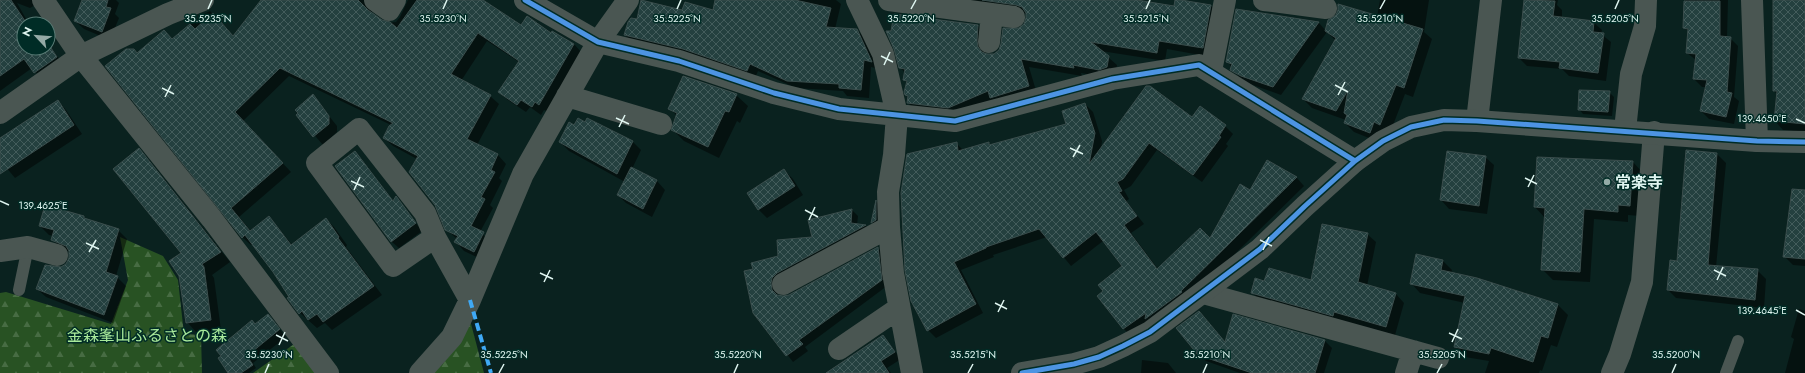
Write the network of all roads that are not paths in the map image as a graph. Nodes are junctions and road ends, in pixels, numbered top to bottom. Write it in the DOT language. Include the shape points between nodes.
graph roads {
  1 [pos="43,0"];
  2 [pos="203,0"];
  3 [pos="374,0"];
  4 [pos="395,0"];
  5 [pos="525,0"];
  6 [pos="628,0"];
  7 [pos="857,0"];
  8 [pos="889,0"];
  9 [pos="1225,0"];
  10 [pos="1264,0"];
  11 [pos="1492,0"];
  12 [pos="1646,0"];
  13 [pos="1752,0"];
  14 [pos="1326,8"];
  15 [pos="992,14"];
  16 [pos="1014,17"];
  17 [pos="598,42"];
  18 [pos="988,42"];
  19 [pos="81,56"];
  20 [pos="1211,71"];
  21 [pos="568,96"];
  22 [pos="0,113"];
  23 [pos="896,115"];
  24 [pos="1477,121"];
  25 [pos="661,124"];
  26 [pos="1626,130"];
  27 [pos="1654,132"];
  28 [pos="1757,140"];
  29 [pos="1805,142"];
  30 [pos="1355,161"];
  31 [pos="889,227"];
  32 [pos="435,237"];
  33 [pos="28,247"];
  34 [pos="0,250"];
  35 [pos="56,255"];
  36 [pos="784,284"];
  37 [pos="19,290"];
  38 [pos="1202,293"];
  39 [pos="470,300"];
  40 [pos="899,308"];
  41 [pos="1738,341"];
  42 [pos="839,348"];
  43 [pos="1413,351"];
  44 [pos="1438,358"];
  45 [pos="328,373"];
  46 [pos="420,373"];
  47 [pos="912,373"];
  48 [pos="1022,373"];
  49 [pos="1406,373"];
  50 [pos="1612,373"];
  51 [pos="1726,373"];
  1 -- 19 [label="street"];
  2 -- 19 [label="street"];
  3 -- 4 [label="street" via="389,10"];
  5 -- 17 [label="street"];
  6 -- 17 [label="street"];
  7 -- 23 [label="street" via="883,54"];
  8 -- 15 [label="street"];
  9 -- 20 [label="street"];
  10 -- 14 [label="street"];
  11 -- 24 [label="street"];
  12 -- 26 [label="street" via="1645,26 1631,74"];
  13 -- 28 [label="street"];
  15 -- 16 [label="street"];
  15 -- 18 [label="street"];
  17 -- 21 [label="street"];
  17 -- 23 [label="street" via="679,61 774,93 838,109"];
  19 -- 22 [label="street"];
  19 -- 45 [label="street" via="212,219"];
  20 -- 23 [label="street" via="1199,65 1112,79 955,121"];
  20 -- 30 [label="street"];
  21 -- 25 [label="street"];
  21 -- 39 [label="street" via="524,174"];
  23 -- 31 [label="street" via="894,155 888,192"];
  24 -- 26 [label="street"];
  24 -- 30 [label="street" via="1444,120 1411,127"];
  26 -- 27 [label="street"];
  27 -- 28 [label="street"];
  27 -- 50 [label="street" via="1642,282"];
  28 -- 29 [label="street"];
  30 -- 38 [label="street" via="1260,249"];
  31 -- 36 [label="street"];
  31 -- 40 [label="street"];
  32 -- 32 [label="street" via="425,213 358,129 316,162 393,266"];
  32 -- 39 [label="street"];
  33 -- 34 [label="street"];
  33 -- 35 [label="street"];
  33 -- 37 [label="lane"];
  38 -- 43 [label="street"];
  38 -- 48 [label="street" via="1150,332 1123,346 1074,364"];
  39 -- 46 [label="street" via="452,338"];
  40 -- 42 [label="street"];
  40 -- 47 [label="street"];
  41 -- 51 [label="lane"];
  43 -- 44 [label="street"];
  43 -- 49 [label="street"];
}
